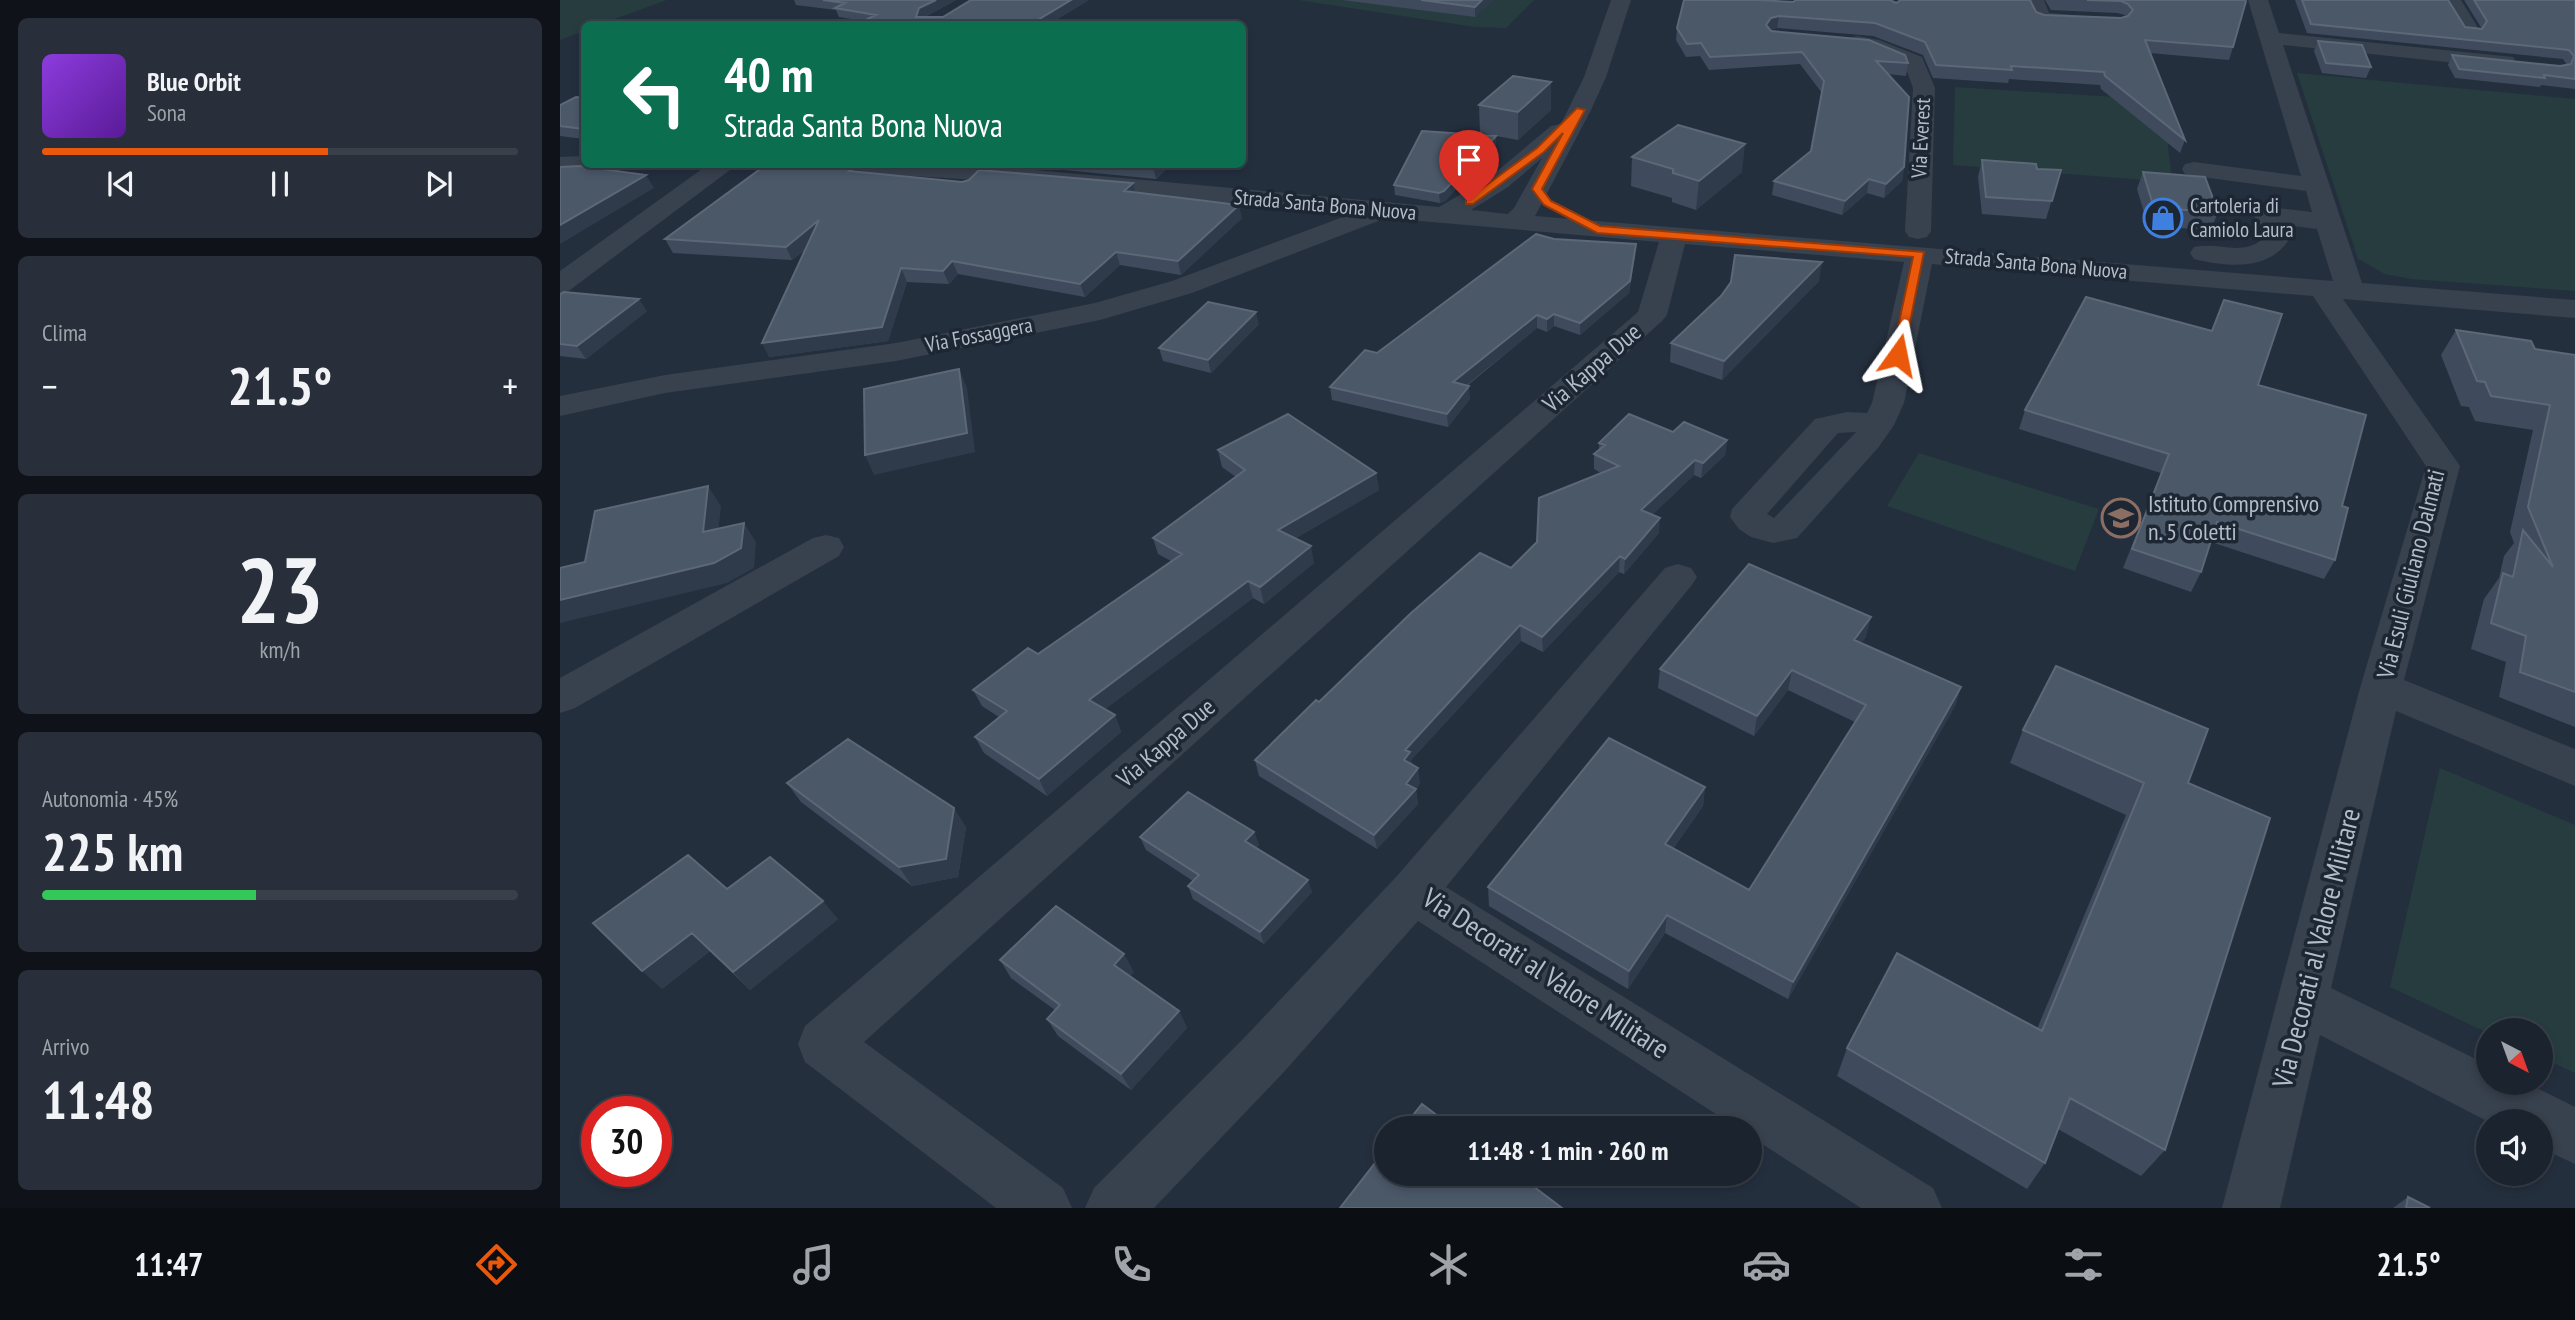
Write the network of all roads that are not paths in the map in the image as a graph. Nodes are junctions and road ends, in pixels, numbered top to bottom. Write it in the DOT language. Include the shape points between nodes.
graph roads {
  1 [pos="1621,0"];
  2 [pos="2034,0"];
  3 [pos="2258,0"];
  4 [pos="2451,0"];
  5 [pos="2104,22"];
  6 [pos="2470,31"];
  7 [pos="2270,38"];
  8 [pos="1831,41"];
  9 [pos="2528,64"];
  10 [pos="1580,110"];
  11 [pos="1541,150"];
  12 [pos="581,163"];
  13 [pos="560,164"];
  14 [pos="720,168"];
  15 [pos="895,168"];
  16 [pos="2194,169"];
  17 [pos="2259,177"];
  18 [pos="2316,185"];
  19 [pos="1537,189"];
  20 [pos="1385,210"];
  21 [pos="2267,215"];
  22 [pos="1443,216"];
  23 [pos="1759,219"];
  24 [pos="1505,222"];
  25 [pos="2329,222"];
  26 [pos="1597,229"];
  27 [pos="1674,236"];
  28 [pos="1919,243"];
  29 [pos="560,284"];
  30 [pos="2336,289"];
  31 [pos="2575,309"];
  32 [pos="560,406"];
  33 [pos="1878,425"];
  34 [pos="826,547"];
  35 [pos="1678,577"];
  36 [pos="2381,688"];
  37 [pos="560,697"];
  38 [pos="2575,768"];
  39 [pos="1413,892"];
  40 [pos="2303,1000"];
  41 [pos="2575,1136"];
  42 [pos="1043,1208"];
  43 [pos="1114,1208"];
  44 [pos="1913,1208"];
  45 [pos="2251,1208"];
  1 -- 10 [label="street"];
  2 -- 5 [label="street" via="2042,19"];
  3 -- 7 [label="street"];
  4 -- 6 [label="street"];
  7 -- 9 [label="street"];
  7 -- 18 [label="street"];
  8 -- 28 [label="street, Via Everest" via="1872,44 1914,62 1924,88"];
  10 -- 11 [label="street"];
  10 -- 19 [label="street"];
  11 -- 22 [label="street"];
  11 -- 24 [label="street" via="1503,207"];
  12 -- 13 [label="street"];
  14 -- 29 [label="street"];
  15 -- 20 [label="street, Strada Santa Bona Nuova"];
  16 -- 17 [label="street"];
  17 -- 18 [label="street"];
  17 -- 21 [label="street"];
  18 -- 25 [label="street"];
  19 -- 24 [label="street" via="1525,212"];
  19 -- 26 [label="street" via="1558,211"];
  20 -- 22 [label="street, Strada Santa Bona Nuova"];
  20 -- 32 [label="street, Via Fossaggera" via="1182,288 1100,311 896,352 640,388"];
  21 -- 25 [label="street"];
  21 -- 28 [label="street" via="2275,241 2269,250 2256,255"];
  22 -- 24 [label="street, Strada Santa Bona Nuova"];
  23 -- 28 [label="street"];
  24 -- 26 [label="street, Strada Santa Bona Nuova"];
  25 -- 30 [label="street"];
  26 -- 27 [label="street, Strada Santa Bona Nuova"];
  27 -- 28 [label="street, Strada Santa Bona Nuova"];
  27 -- 42 [label="street, Via Kappa Due" via="1653,315 824,1044"];
  28 -- 30 [label="street, Strada Santa Bona Nuova"];
  28 -- 33 [label="street, Via Everest" via="1888,403"];
  30 -- 31 [label="street, Strada Santa Bona Nuova"];
  30 -- 36 [label="street, Via Esuli Giuliano Dalmati" via="2443,466"];
  34 -- 37 [label="street"];
  35 -- 39 [label="street, Via Decorati al Valore Militare"];
  36 -- 38 [label="street, Via Esuli Giuliano Dalmati"];
  36 -- 40 [label="street, Via Decorati al Valore Militare"];
  39 -- 43 [label="street" via="1264,1055"];
  39 -- 44 [label="street, Via Decorati al Valore Militare"];
  40 -- 41 [label="street"];
  40 -- 45 [label="street, Via Decorati al Valore Militare"];
}
